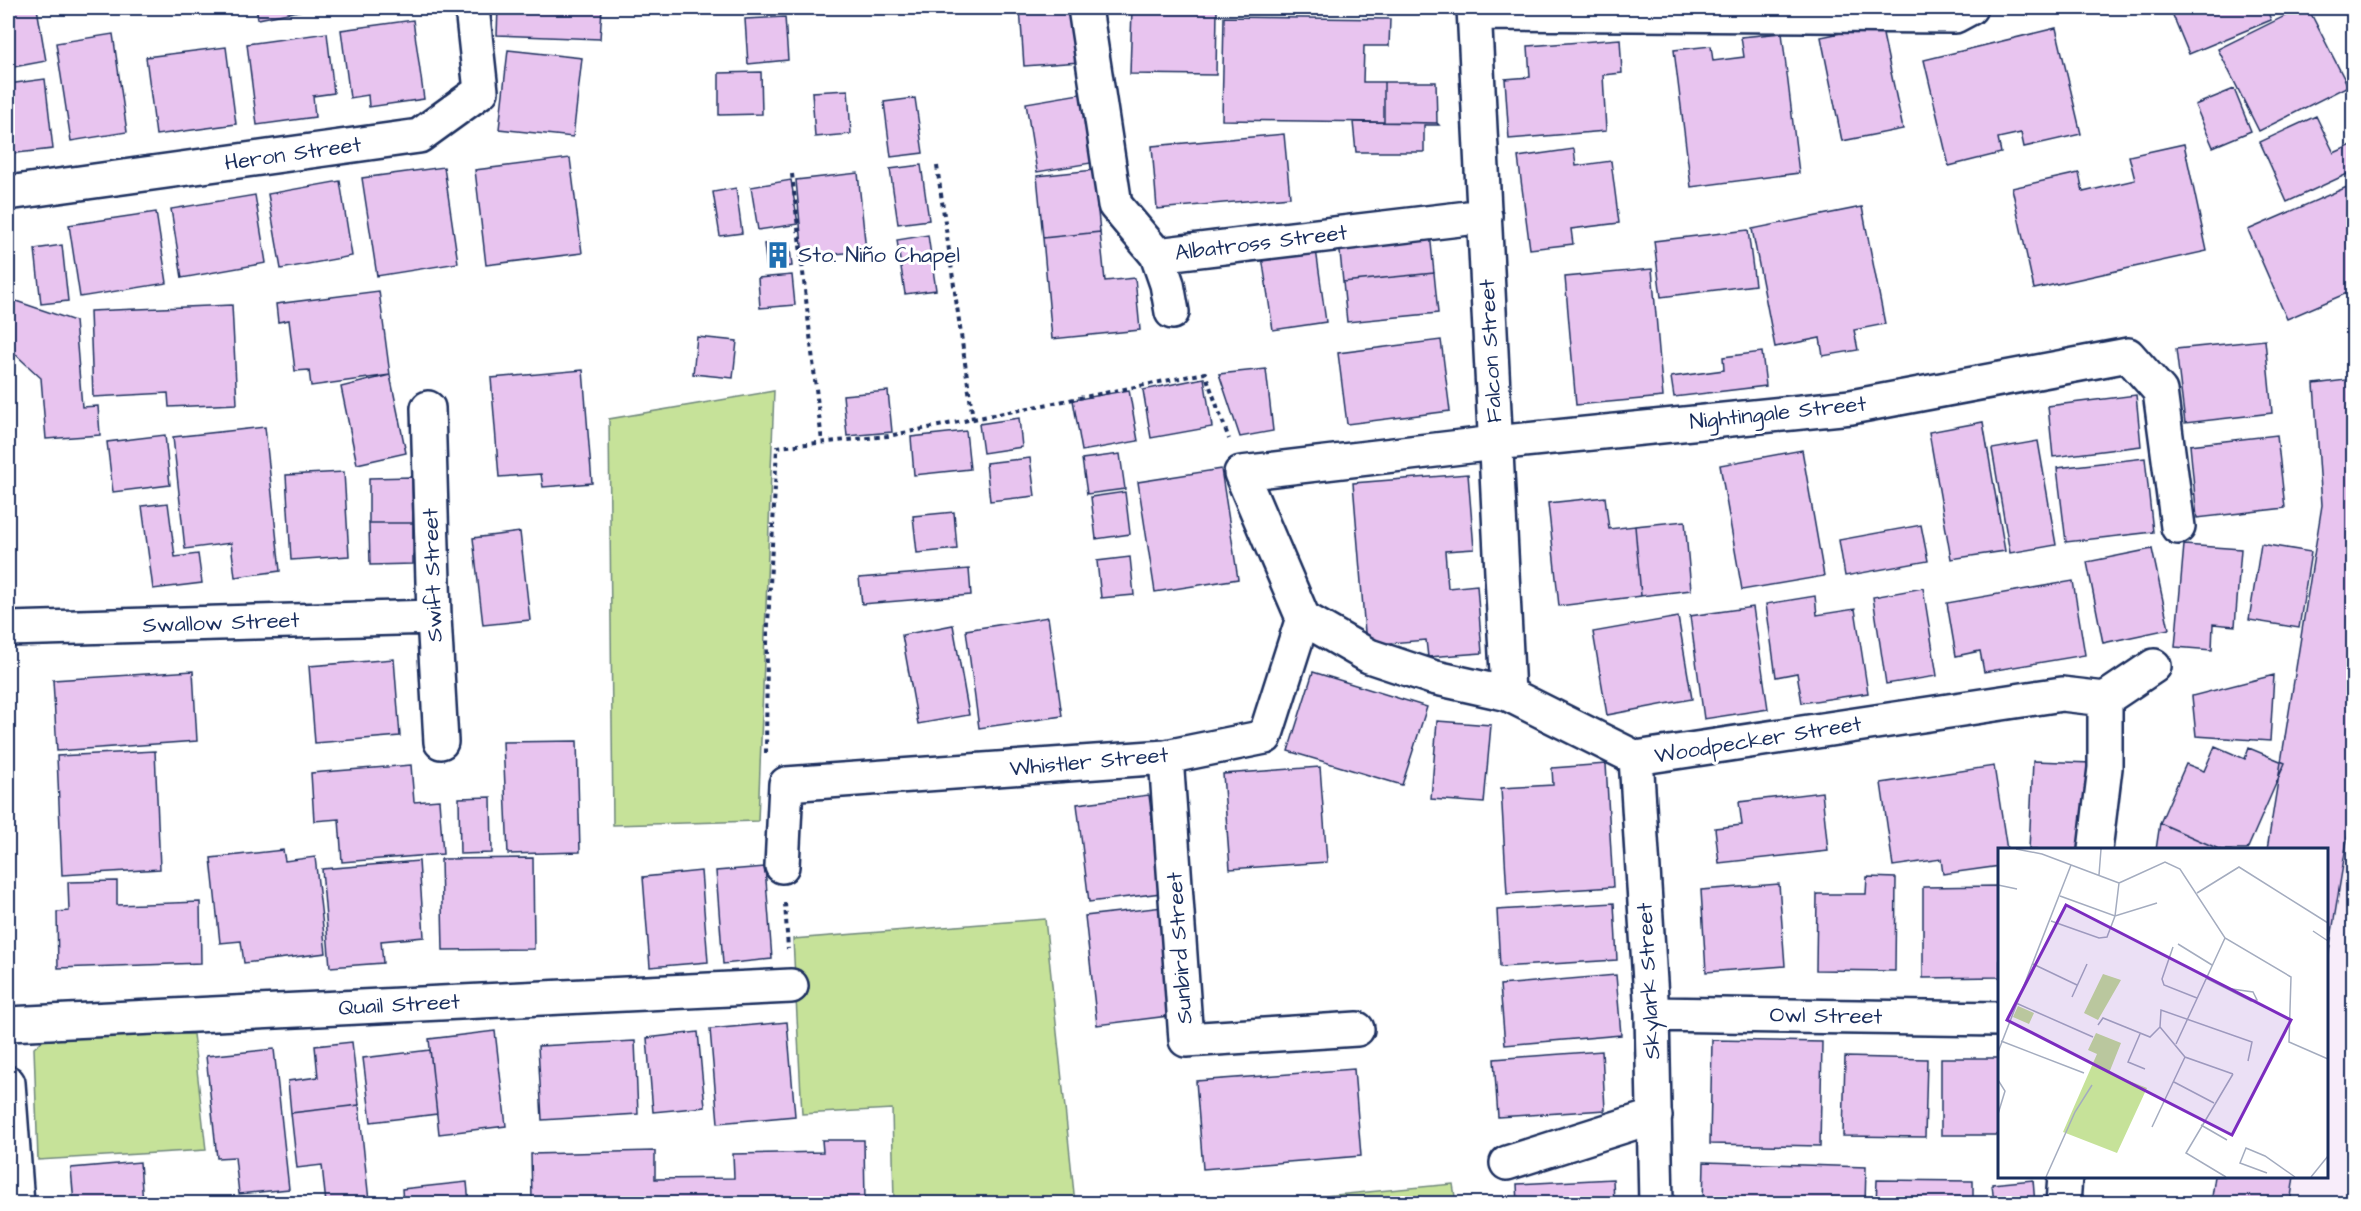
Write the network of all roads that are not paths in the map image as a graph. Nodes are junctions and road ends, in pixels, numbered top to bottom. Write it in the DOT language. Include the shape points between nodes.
graph roads {
  1 [pos="472,8"];
  2 [pos="1085,8"];
  3 [pos="1970,8"];
  4 [pos="1474,10"];
  5 [pos="1692,11"];
  6 [pos="8,193"];
  7 [pos="1485,216"];
  8 [pos="1157,255"];
  9 [pos="1172,312"];
  10 [pos="428,408"];
  11 [pos="1495,443"];
  12 [pos="2178,527"];
  13 [pos="434,617"];
  14 [pos="1303,618"];
  15 [pos="8,629"];
  16 [pos="2154,666"];
  17 [pos="1509,694"];
  18 [pos="2104,699"];
  19 [pos="441,742"];
  20 [pos="1166,757"];
  21 [pos="1636,758"];
  22 [pos="2095,848"];
  23 [pos="782,866"];
  24 [pos="791,986"];
  25 [pos="1653,1014"];
  26 [pos="1998,1018"];
  27 [pos="8,1024"];
  28 [pos="1357,1029"];
  29 [pos="8,1083"];
  30 [pos="1655,1116"];
  31 [pos="1507,1163"];
  32 [pos="2064,1178"];
  33 [pos="17,1203"];
  34 [pos="1656,1203"];
  35 [pos="2063,1203"];
  1 -- 6 [label="street, Heron Street" via="481,91 419,136"];
  2 -- 8 [label="street, Albatross Street" via="1115,205"];
  3 -- 5 [label="street" via="1954,16"];
  4 -- 5 [label="street"];
  4 -- 7 [label="street, Falcon Street"];
  7 -- 8 [label="street, Albatross Street"];
  7 -- 11 [label="street, Falcon Street"];
  8 -- 9 [label="street"];
  10 -- 13 [label="street, Swift Street"];
  11 -- 12 [label="street, Nightingale Street" via="1851,407 2128,355 2160,391"];
  11 -- 14 [label="street, Nightingale Street" via="1241,473"];
  11 -- 17 [label="street, Falcon Street"];
  13 -- 15 [label="street, Swallow Street"];
  13 -- 19 [label="street, Swift Street"];
  14 -- 17 [label="street, Woodpecker Street" via="1369,656 1432,677"];
  14 -- 20 [label="street, Whistler Street" via="1265,737"];
  16 -- 18 [label="street"];
  17 -- 21 [label="street, Woodpecker Street"];
  18 -- 21 [label="street, Woodpecker Street" via="2062,694"];
  18 -- 22 [label="street" via="2105,768"];
  20 -- 23 [label="street, Whistler Street" via="786,784"];
  20 -- 28 [label="street, Sunbird Street" via="1186,1040"];
  21 -- 25 [label="street, Skylark Street"];
  24 -- 27 [label="street, Quail Street"];
  25 -- 26 [label="street, Owl Street"];
  25 -- 30 [label="street, Skylark Street"];
  29 -- 33 [label="street"];
  30 -- 31 [label="street"];
  30 -- 34 [label="street, Skylark Street"];
  32 -- 35 [label="street"];
}
